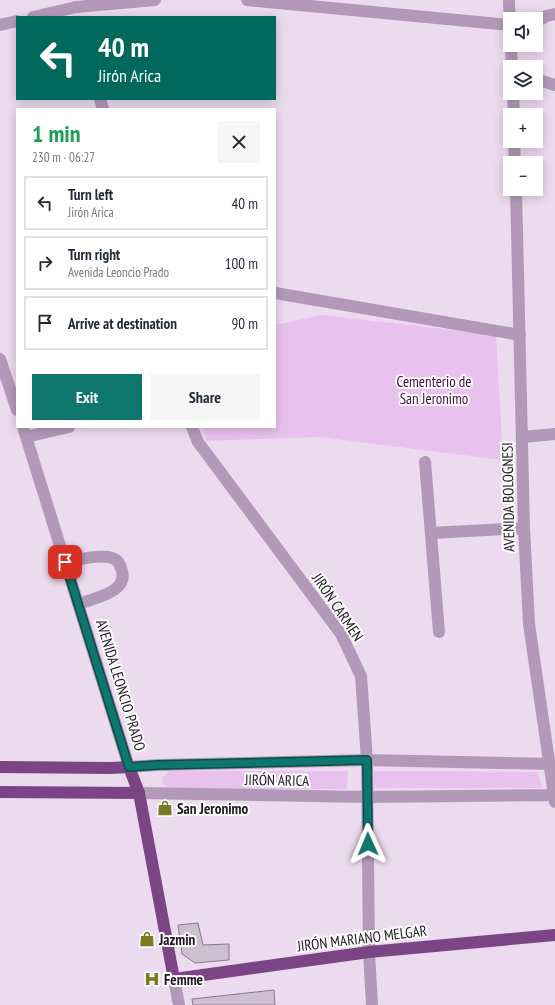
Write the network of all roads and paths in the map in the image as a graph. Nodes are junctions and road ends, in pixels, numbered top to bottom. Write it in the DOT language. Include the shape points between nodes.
graph roads {
  1 [pos="155,0"];
  2 [pos="247,0"];
  3 [pos="509,0"];
  4 [pos="76,8"];
  5 [pos="509,12"];
  6 [pos="555,14"];
  7 [pos="38,16"];
  8 [pos="543,18"];
  9 [pos="16,21"];
  10 [pos="0,25"];
  11 [pos="503,25"];
  12 [pos="543,82"];
  13 [pos="555,85"];
  14 [pos="516,196"];
  15 [pos="276,293"];
  16 [pos="520,335"];
  17 [pos="0,360"];
  18 [pos="16,407"];
  19 [pos="60,428"];
  20 [pos="192,428"];
  21 [pos="24,432"];
  22 [pos="555,434"];
  23 [pos="523,437"];
  24 [pos="425,462"];
  25 [pos="524,528"];
  26 [pos="431,533"];
  27 [pos="65,562"];
  28 [pos="78,604"];
  29 [pos="439,632"];
  30 [pos="367,760"];
  31 [pos="550,764"];
  32 [pos="0,767"];
  33 [pos="129,767"];
  34 [pos="0,792"];
  35 [pos="139,793"];
  36 [pos="367,797"];
  37 [pos="554,799"];
  38 [pos="555,935"];
  39 [pos="369,952"];
  40 [pos="174,979"];
  41 [pos="179,1005"];
  42 [pos="372,1005"];
  1 -- 4 [label="street"];
  2 -- 11 [label="street"];
  3 -- 5 [label="street"];
  4 -- 7 [label="street"];
  6 -- 8 [label="street"];
  9 -- 10 [label="street"];
  12 -- 13 [label="street"];
  14 -- 16 [label="street, AVENIDA BOLOGNESI"];
  15 -- 16 [label="street"];
  16 -- 23 [label="street, AVENIDA BOLOGNESI"];
  17 -- 18 [label="street"];
  19 -- 21 [label="street"];
  20 -- 30 [label="street, JIRÓN CARMEN" via="198,442 340,634 362,676"];
  21 -- 27 [label="street, AVENIDA LEONCIO PRADO"];
  22 -- 23 [label="street"];
  23 -- 25 [label="street, AVENIDA BOLOGNESI"];
  24 -- 26 [label="street"];
  25 -- 26 [label="street"];
  25 -- 31 [label="street, AVENIDA BOLOGNESI" via="529,624"];
  26 -- 29 [label="street"];
  27 -- 28 [label="street, AVENIDA LEONCIO PRADO"];
  27 -- 28 [label="street" via="101,556 117,560 121,566 124,576 115,590"];
  28 -- 33 [label="street, AVENIDA LEONCIO PRADO"];
  30 -- 31 [label="street, JIRÓN ARICA"];
  30 -- 33 [label="street, JIRÓN ARICA"];
  30 -- 36 [label="street, JIRÓN CARMEN"];
  31 -- 37 [label="street, AVENIDA BOLOGNESI"];
  32 -- 33 [label="highway, JIRÓN ARICA"];
  33 -- 35 [label="highway, AVENIDA LEONCIO PRADO"];
  34 -- 35 [label="highway, JIRÓN ARICA"];
  35 -- 36 [label="street, JIRÓN ARICA"];
  35 -- 40 [label="highway, AVENIDA LEONCIO PRADO"];
  36 -- 37 [label="street, JIRÓN ARICA"];
  36 -- 39 [label="street, JIRÓN CARMEN"];
  38 -- 39 [label="highway, JIRÓN MARIANO MELGAR"];
  39 -- 40 [label="highway, JIRÓN MARIANO MELGAR"];
  39 -- 42 [label="street, JIRÓN CARMEN"];
  40 -- 41 [label="street, AVENIDA LEONCIO PRADO"];
}
